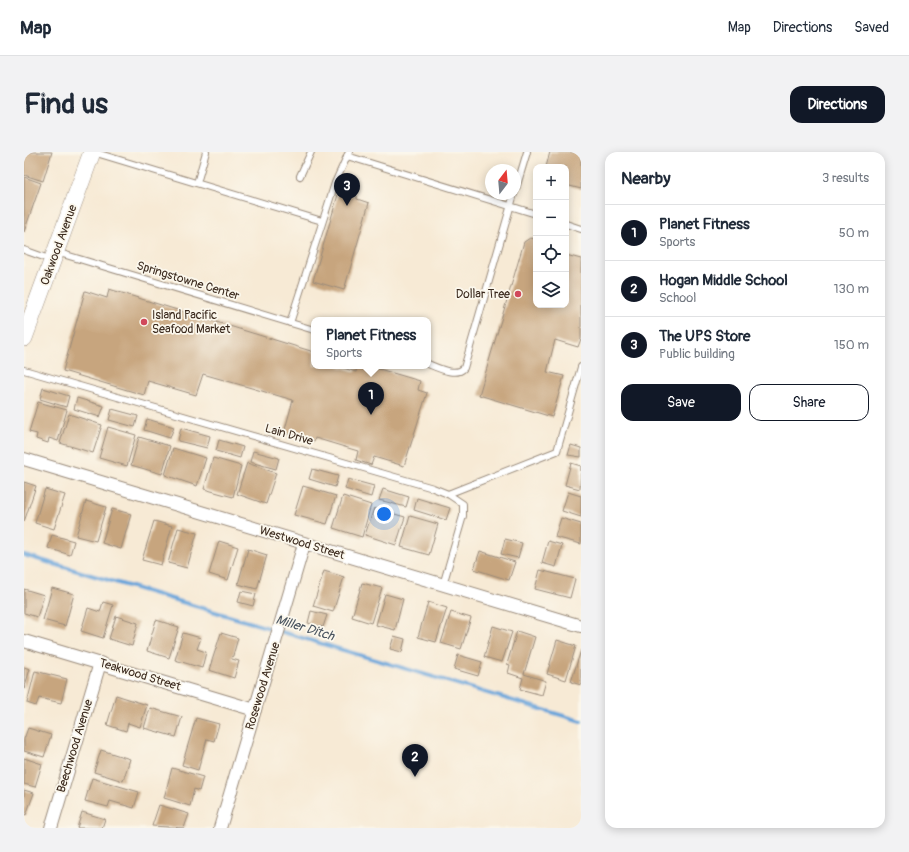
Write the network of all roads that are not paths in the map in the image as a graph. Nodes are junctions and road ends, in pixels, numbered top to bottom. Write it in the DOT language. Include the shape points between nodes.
graph roads {
  1 [pos="92,152"];
  2 [pos="206,152"];
  3 [pos="311,152"];
  4 [pos="526,152"];
  5 [pos="348,154"];
  6 [pos="521,171"];
  7 [pos="300,176"];
  8 [pos="197,183"];
  9 [pos="513,200"];
  10 [pos="511,205"];
  11 [pos="533,213"];
  12 [pos="322,221"];
  13 [pos="569,225"];
  14 [pos="581,229"];
  15 [pos="24,250"];
  16 [pos="55,256"];
  17 [pos="290,323"];
  18 [pos="311,329"];
  19 [pos="24,338"];
  20 [pos="431,365"];
  21 [pos="581,367"];
  22 [pos="24,370"];
  23 [pos="24,459"];
  24 [pos="448,494"];
  25 [pos="304,544"];
  26 [pos="442,585"];
  27 [pos="581,626"];
  28 [pos="24,641"];
  29 [pos="100,664"];
  30 [pos="255,710"];
  31 [pos="50,828"];
  32 [pos="220,828"];
  1 -- 8 [label="lane"];
  1 -- 16 [label="main road, Oakwood Avenue"];
  2 -- 8 [label="lane"];
  3 -- 7 [label="lane"];
  4 -- 6 [label="lane"];
  5 -- 10 [label="lane"];
  5 -- 12 [label="lane"];
  8 -- 12 [label="lane"];
  9 -- 10 [label="lane"];
  10 -- 11 [label="lane"];
  10 -- 20 [label="lane" via="464,368 454,372"];
  12 -- 17 [label="lane"];
  13 -- 14 [label="lane"];
  15 -- 16 [label="lane, Springstowne Center"];
  16 -- 17 [label="lane, Springstowne Center"];
  16 -- 19 [label="main road, Oakwood Avenue"];
  17 -- 18 [label="lane, Springstowne Center"];
  21 -- 24 [label="lane" via="557,451"];
  22 -- 24 [label="lane, Lain Drive"];
  23 -- 25 [label="street, Westwood Street"];
  24 -- 26 [label="lane, Lain Drive" via="463,504 463,516"];
  25 -- 26 [label="street, Westwood Street"];
  25 -- 30 [label="street, Rosewood Avenue"];
  26 -- 27 [label="street, Westwood Street"];
  28 -- 29 [label="street, Teakwood Street"];
  29 -- 30 [label="street, Teakwood Street"];
  29 -- 31 [label="street, Beechwood Avenue"];
  30 -- 32 [label="street, Rosewood Avenue"];
}
